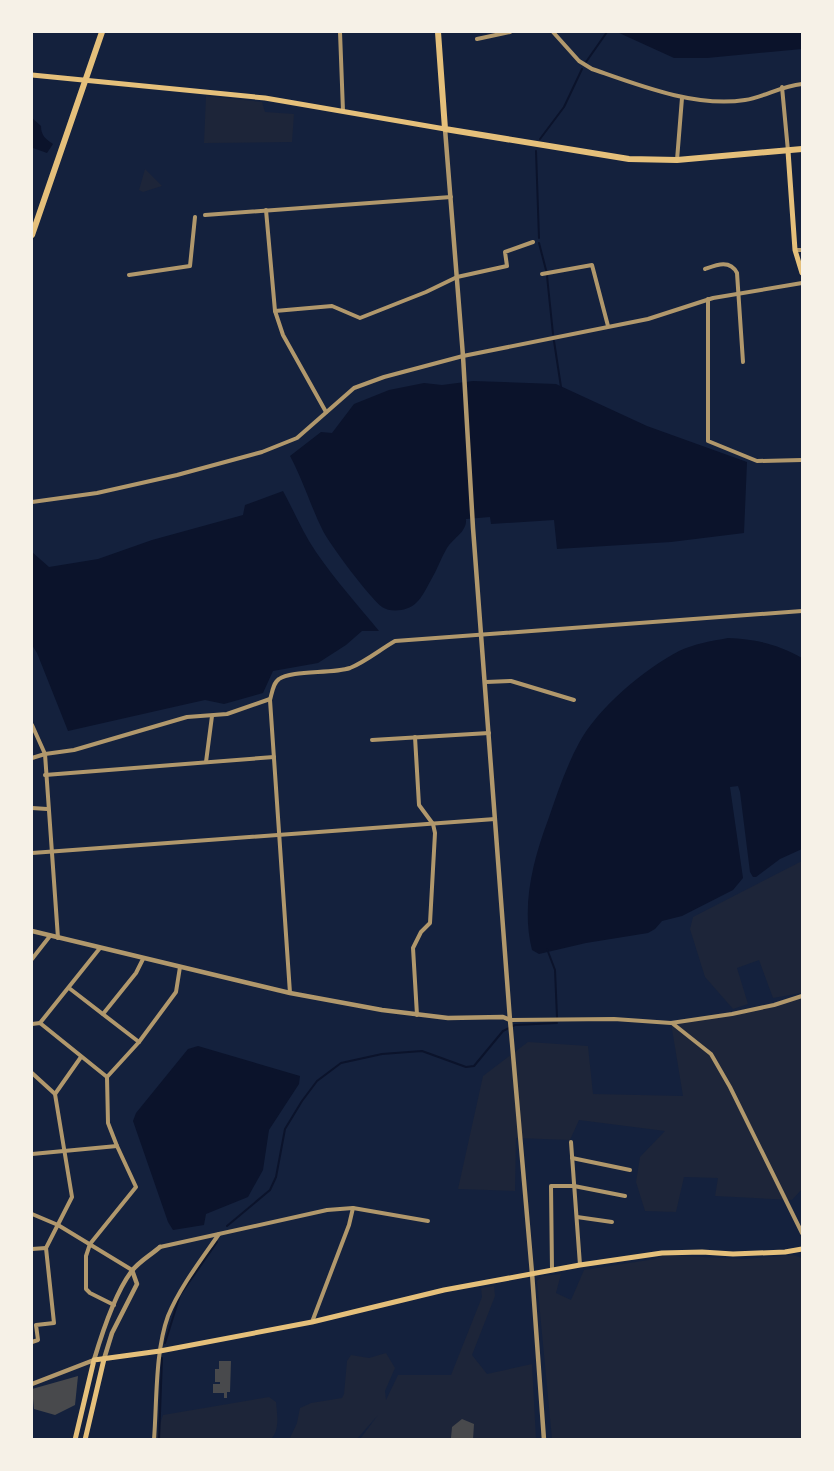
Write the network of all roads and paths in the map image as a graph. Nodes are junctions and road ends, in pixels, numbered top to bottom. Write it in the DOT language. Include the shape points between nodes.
graph roads {
  1 [pos="102,32"];
  2 [pos="340,32"];
  3 [pos="438,32"];
  4 [pos="510,32"];
  5 [pos="554,32"];
  6 [pos="477,39"];
  7 [pos="32,75"];
  8 [pos="85,80"];
  9 [pos="802,84"];
  10 [pos="782,87"];
  11 [pos="682,98"];
  12 [pos="343,111"];
  13 [pos="445,129"];
  14 [pos="802,149"];
  15 [pos="788,151"];
  16 [pos="677,160"];
  17 [pos="451,197"];
  18 [pos="266,210"];
  19 [pos="205,215"];
  20 [pos="195,217"];
  21 [pos="32,235"];
  22 [pos="533,242"];
  23 [pos="795,250"];
  24 [pos="802,250"];
  25 [pos="705,269"];
  26 [pos="802,273"];
  27 [pos="542,274"];
  28 [pos="129,275"];
  29 [pos="457,277"];
  30 [pos="802,284"];
  31 [pos="739,293"];
  32 [pos="708,299"];
  33 [pos="274,312"];
  34 [pos="608,326"];
  35 [pos="463,356"];
  36 [pos="743,362"];
  37 [pos="326,412"];
  38 [pos="802,460"];
  39 [pos="32,502"];
  40 [pos="802,611"];
  41 [pos="482,634"];
  42 [pos="486,682"];
  43 [pos="270,699"];
  44 [pos="574,700"];
  45 [pos="212,716"];
  46 [pos="32,725"];
  47 [pos="489,733"];
  48 [pos="415,737"];
  49 [pos="372,740"];
  50 [pos="45,753"];
  51 [pos="274,757"];
  52 [pos="32,758"];
  53 [pos="206,762"];
  54 [pos="45,775"];
  55 [pos="32,808"];
  56 [pos="47,809"];
  57 [pos="496,819"];
  58 [pos="433,824"];
  59 [pos="280,836"];
  60 [pos="32,853"];
  61 [pos="51,853"];
  62 [pos="32,931"];
  63 [pos="50,936"];
  64 [pos="58,938"];
  65 [pos="100,948"];
  66 [pos="32,959"];
  67 [pos="143,959"];
  68 [pos="180,967"];
  69 [pos="69,988"];
  70 [pos="290,993"];
  71 [pos="802,996"];
  72 [pos="103,1014"];
  73 [pos="417,1015"];
  74 [pos="510,1020"];
  75 [pos="40,1023"];
  76 [pos="671,1023"];
  77 [pos="32,1024"];
  78 [pos="139,1042"];
  79 [pos="81,1057"];
  80 [pos="32,1073"];
  81 [pos="107,1077"];
  82 [pos="55,1094"];
  83 [pos="571,1143"];
  84 [pos="117,1146"];
  85 [pos="64,1153"];
  86 [pos="32,1155"];
  87 [pos="572,1158"];
  88 [pos="630,1170"];
  89 [pos="574,1186"];
  90 [pos="625,1196"];
  91 [pos="353,1208"];
  92 [pos="32,1214"];
  93 [pos="576,1218"];
  94 [pos="428,1221"];
  95 [pos="612,1222"];
  96 [pos="58,1225"];
  97 [pos="802,1233"];
  98 [pos="219,1234"];
  99 [pos="90,1244"];
  100 [pos="160,1247"];
  101 [pos="46,1248"];
  102 [pos="802,1249"];
  103 [pos="32,1250"];
  104 [pos="580,1265"];
  105 [pos="132,1270"];
  106 [pos="552,1270"];
  107 [pos="532,1273"];
  108 [pos="114,1305"];
  109 [pos="312,1322"];
  110 [pos="32,1342"];
  111 [pos="160,1351"];
  112 [pos="104,1359"];
  113 [pos="94,1360"];
  114 [pos="32,1383"];
  115 [pos="75,1440"];
  116 [pos="85,1440"];
  117 [pos="154,1440"];
  118 [pos="544,1440"];
  1 -- 8 [label="main road"];
  2 -- 12 [label="street"];
  3 -- 13 [label="main road"];
  4 -- 6 [label="street"];
  5 -- 11 [label="street" via="579,61 592,69"];
  7 -- 8 [label="main road"];
  8 -- 12 [label="main road" via="265,98"];
  8 -- 21 [label="main road"];
  9 -- 10 [label="street"];
  10 -- 11 [label="street" via="747,100"];
  10 -- 15 [label="street"];
  11 -- 16 [label="street"];
  12 -- 13 [label="main road"];
  13 -- 16 [label="main road" via="629,159"];
  13 -- 17 [label="street"];
  14 -- 15 [label="main road"];
  15 -- 16 [label="main road"];
  15 -- 23 [label="main road"];
  17 -- 18 [label="street"];
  17 -- 29 [label="street"];
  18 -- 19 [label="street"];
  18 -- 33 [label="street"];
  20 -- 28 [label="street" via="190,266"];
  22 -- 29 [label="street" via="505,252 507,266"];
  23 -- 24 [label="street"];
  23 -- 26 [label="main road"];
  25 -- 31 [label="street" via="732,266 737,273"];
  27 -- 34 [label="street" via="592,265"];
  29 -- 33 [label="street" via="360,318 332,306"];
  29 -- 35 [label="street"];
  30 -- 31 [label="street"];
  31 -- 32 [label="street"];
  31 -- 36 [label="street"];
  32 -- 34 [label="street" via="648,319"];
  32 -- 38 [label="street" via="708,441 757,461"];
  33 -- 37 [label="street" via="282,335"];
  34 -- 35 [label="street"];
  35 -- 37 [label="street" via="354,388"];
  35 -- 41 [label="street"];
  37 -- 39 [label="street" via="297,438 262,452 97,493"];
  40 -- 41 [label="street"];
  41 -- 42 [label="street"];
  41 -- 43 [label="street" via="395,641 351,667 279,679"];
  42 -- 44 [label="street" via="511,681"];
  42 -- 47 [label="street"];
  43 -- 45 [label="street"];
  43 -- 51 [label="street"];
  45 -- 50 [label="street" via="187,717 74,750"];
  45 -- 53 [label="street"];
  46 -- 50 [label="street"];
  47 -- 48 [label="street"];
  47 -- 57 [label="street"];
  48 -- 49 [label="street"];
  48 -- 58 [label="street" via="419,805"];
  50 -- 52 [label="street"];
  50 -- 54 [label="street"];
  51 -- 53 [label="street"];
  51 -- 59 [label="street"];
  53 -- 54 [label="street"];
  54 -- 56 [label="street"];
  55 -- 56 [label="street"];
  56 -- 61 [label="street"];
  57 -- 58 [label="street"];
  57 -- 74 [label="street"];
  58 -- 59 [label="street"];
  58 -- 73 [label="street" via="430,923 413,948"];
  59 -- 61 [label="street"];
  59 -- 70 [label="street"];
  60 -- 61 [label="street"];
  61 -- 64 [label="street"];
  62 -- 63 [label="street"];
  63 -- 64 [label="street"];
  63 -- 66 [label="street"];
  64 -- 65 [label="street"];
  65 -- 67 [label="street"];
  65 -- 69 [label="street"];
  67 -- 68 [label="street"];
  67 -- 72 [label="street"];
  68 -- 70 [label="street"];
  68 -- 78 [label="street" via="176,992"];
  69 -- 72 [label="street"];
  69 -- 75 [label="street"];
  70 -- 73 [label="street"];
  71 -- 76 [label="street" via="738,1013"];
  72 -- 78 [label="street"];
  73 -- 74 [label="street"];
  74 -- 76 [label="street"];
  74 -- 107 [label="street"];
  75 -- 77 [label="street"];
  75 -- 79 [label="street"];
  76 -- 97 [label="street" via="711,1054"];
  78 -- 81 [label="street"];
  79 -- 81 [label="street"];
  79 -- 82 [label="street"];
  80 -- 82 [label="street"];
  81 -- 84 [label="street" via="108,1123"];
  82 -- 85 [label="street"];
  83 -- 87 [label="street"];
  84 -- 85 [label="street"];
  84 -- 99 [label="street" via="136,1187"];
  85 -- 86 [label="street"];
  85 -- 96 [label="street" via="72,1197"];
  87 -- 88 [label="street"];
  87 -- 89 [label="street"];
  89 -- 90 [label="street"];
  89 -- 93 [label="street"];
  89 -- 106 [label="street" via="551,1186"];
  91 -- 94 [label="street"];
  91 -- 98 [label="street"];
  91 -- 109 [label="street"];
  92 -- 96 [label="street"];
  93 -- 95 [label="street"];
  93 -- 104 [label="street"];
  96 -- 99 [label="street"];
  96 -- 101 [label="street"];
  98 -- 100 [label="street"];
  98 -- 111 [label="street" via="177,1299"];
  99 -- 105 [label="street"];
  99 -- 108 [label="street" via="86,1289"];
  100 -- 105 [label="street"];
  101 -- 103 [label="street"];
  101 -- 110 [label="street" via="54,1323 36,1325 38,1340"];
  102 -- 104 [label="main road" via="733,1254 662,1253"];
  104 -- 106 [label="main road"];
  105 -- 108 [label="street"];
  105 -- 112 [label="street" via="136,1284 111,1333"];
  106 -- 107 [label="main road"];
  107 -- 109 [label="main road"];
  107 -- 118 [label="street"];
  108 -- 113 [label="street"];
  109 -- 111 [label="main road"];
  111 -- 112 [label="main road"];
  111 -- 117 [label="street"];
  112 -- 113 [label="main road"];
  112 -- 116 [label="main road"];
  113 -- 114 [label="street"];
  113 -- 115 [label="main road"];
}
